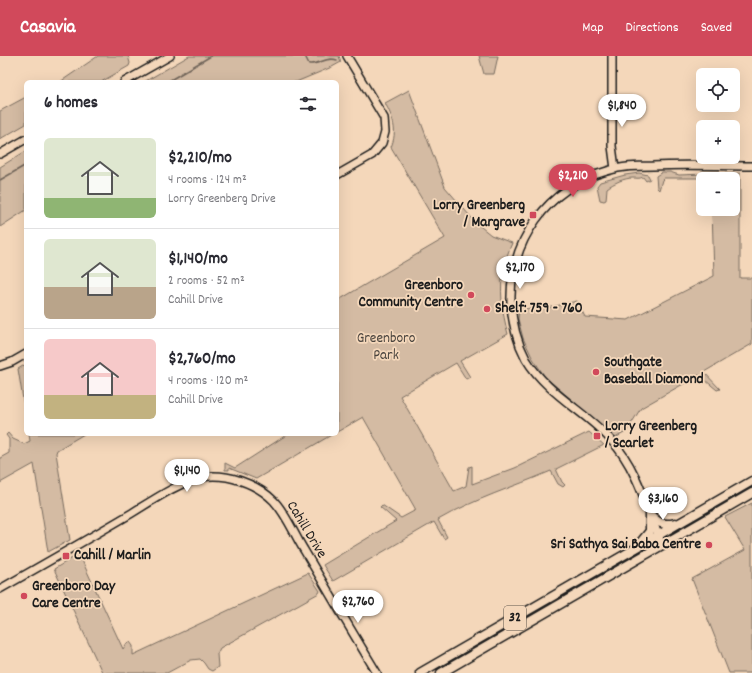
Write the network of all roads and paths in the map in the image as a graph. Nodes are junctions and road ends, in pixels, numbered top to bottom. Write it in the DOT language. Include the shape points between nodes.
graph roads {
  1 [pos="170,56"];
  2 [pos="347,56"];
  3 [pos="612,56"];
  4 [pos="128,80"];
  5 [pos="24,140"];
  6 [pos="0,154"];
  7 [pos="752,166"];
  8 [pos="615,169"];
  9 [pos="339,174"];
  10 [pos="24,355"];
  11 [pos="0,366"];
  12 [pos="752,480"];
  13 [pos="752,493"];
  14 [pos="650,514"];
  15 [pos="682,521"];
  16 [pos="658,535"];
  17 [pos="662,545"];
  18 [pos="634,549"];
  19 [pos="0,589"];
  20 [pos="377,673"];
  21 [pos="420,673"];
  22 [pos="441,673"];
  1 -- 4 [label="street"];
  2 -- 9 [label="street" via="384,118 385,132 382,143 372,155"];
  3 -- 8 [label="street" via="612,146"];
  5 -- 6 [label="street"];
  7 -- 8 [label="street" via="665,165"];
  8 -- 14 [label="street" via="577,183 556,198 535,220 516,258 511,307 518,340 528,361 547,385 616,445 634,475"];
  10 -- 11 [label="street"];
  12 -- 15 [label="main road, 32"];
  13 -- 17 [label="main road, 32"];
  14 -- 15 [label="main road" via="663,524"];
  14 -- 16 [label="street"];
  14 -- 18 [label="main road" via="649,533"];
  15 -- 16 [label="main road, 32"];
  16 -- 17 [label="street"];
  16 -- 18 [label="main road, 32"];
  17 -- 22 [label="main road, 32"];
  18 -- 21 [label="main road, 32"];
  19 -- 20 [label="street, Cahill Drive" via="189,481 210,476 239,480 274,501"];
}
